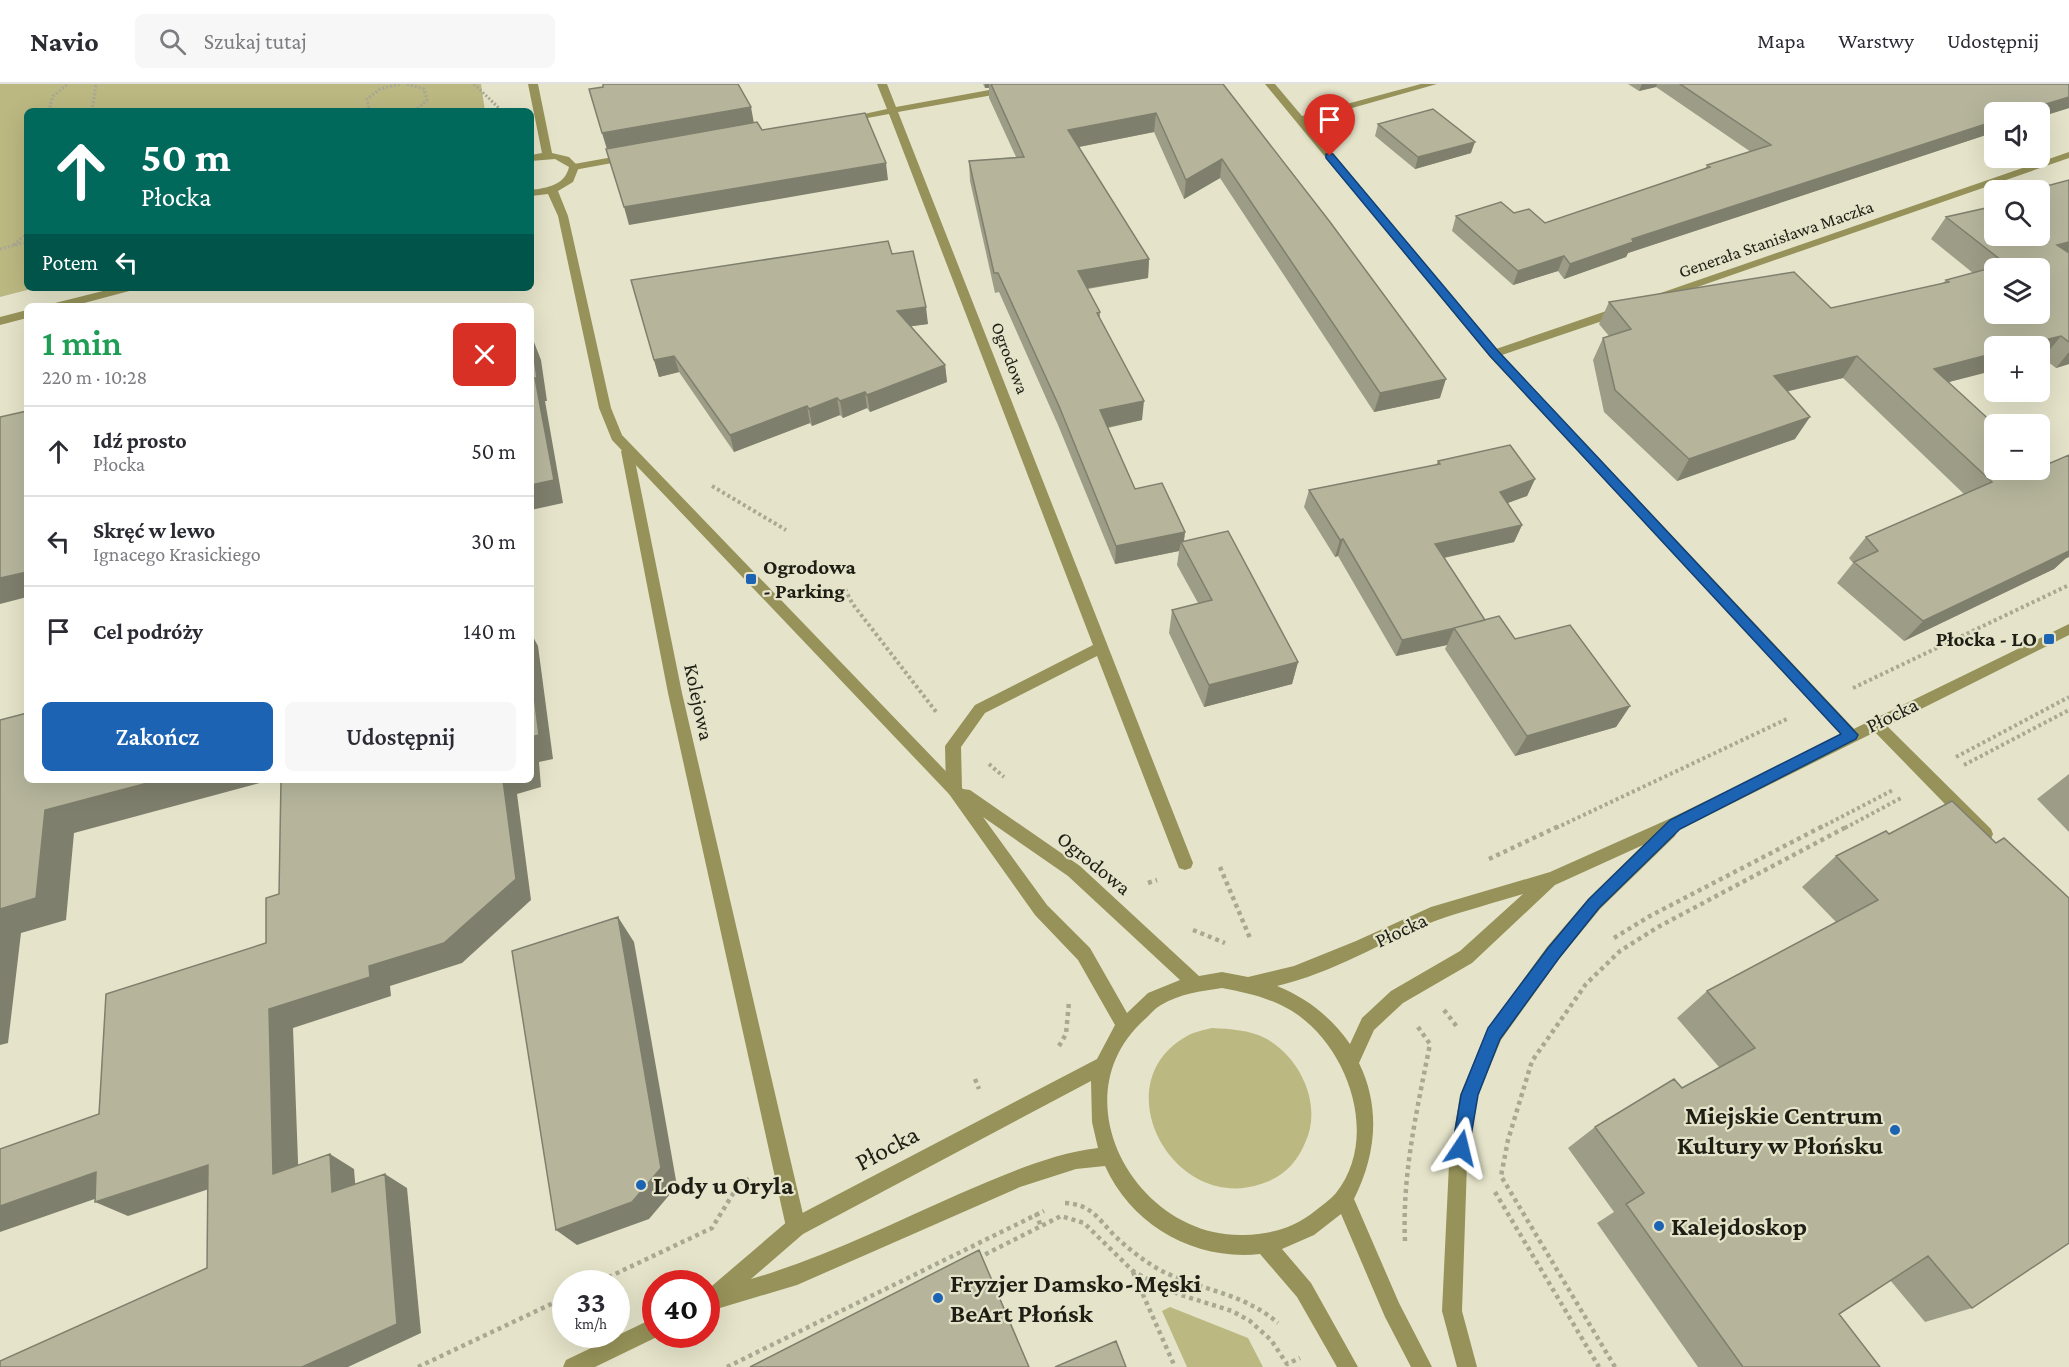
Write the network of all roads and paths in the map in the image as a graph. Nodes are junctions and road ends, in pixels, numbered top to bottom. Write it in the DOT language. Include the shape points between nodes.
graph roads {
  1 [pos="68,84"];
  2 [pos="96,84"];
  3 [pos="400,84"];
  4 [pos="407,84"];
  5 [pos="474,84"];
  6 [pos="533,84"];
  7 [pos="882,84"];
  8 [pos="1038,84"];
  9 [pos="1270,84"];
  10 [pos="1432,84"];
  11 [pos="51,108"];
  12 [pos="92,108"];
  13 [pos="369,108"];
  14 [pos="418,108"];
  15 [pos="499,108"];
  16 [pos="894,110"];
  17 [pos="1300,120"];
  18 [pos="835,121"];
  19 [pos="547,155"];
  20 [pos="641,155"];
  21 [pos="2069,155"];
  22 [pos="534,157"];
  23 [pos="574,167"];
  24 [pos="552,190"];
  25 [pos="534,193"];
  26 [pos="24,236"];
  27 [pos="24,243"];
  28 [pos="13,246"];
  29 [pos="0,249"];
  30 [pos="117,291"];
  31 [pos="71,303"];
  32 [pos="24,315"];
  33 [pos="0,321"];
  34 [pos="1494,354"];
  35 [pos="627,451"];
  36 [pos="704,480"];
  37 [pos="786,530"];
  38 [pos="2069,585"];
  39 [pos="845,589"];
  40 [pos="2069,629"];
  41 [pos="1101,647"];
  42 [pos="2069,697"];
  43 [pos="1821,704"];
  44 [pos="2069,710"];
  45 [pos="1875,723"];
  46 [pos="1851,735"];
  47 [pos="959,737"];
  48 [pos="1930,777"];
  49 [pos="1013,784"];
  50 [pos="954,789"];
  51 [pos="1675,824"];
  52 [pos="1998,847"];
  53 [pos="1185,862"];
  54 [pos="1480,863"];
  55 [pos="1553,878"];
  56 [pos="1190,928"];
  57 [pos="1612,940"];
  58 [pos="1227,944"];
  59 [pos="1083,954"];
  60 [pos="1196,984"];
  61 [pos="1250,984"];
  62 [pos="1125,1026"];
  63 [pos="1057,1048"];
  64 [pos="1351,1061"];
  65 [pos="1103,1065"];
  66 [pos="990,1085"];
  67 [pos="970,1095"];
  68 [pos="1109,1156"];
  69 [pos="782,1167"];
  70 [pos="1490,1183"];
  71 [pos="1344,1198"];
  72 [pos="1059,1203"];
  73 [pos="1051,1207"];
  74 [pos="796,1227"];
  75 [pos="1265,1245"];
  76 [pos="623,1270"];
  77 [pos="1133,1271"];
  78 [pos="720,1292"];
  79 [pos="720,1298"];
  80 [pos="552,1304"];
  81 [pos="1280,1324"];
  82 [pos="642,1334"];
  83 [pos="1298,1348"];
  84 [pos="1307,1362"];
  85 [pos="418,1367"];
  86 [pos="573,1367"];
  87 [pos="727,1367"];
  88 [pos="1175,1367"];
  89 [pos="1348,1367"];
  90 [pos="1422,1367"];
  91 [pos="1467,1367"];
  92 [pos="1599,1367"];
  93 [pos="1615,1367"];
  1 -- 11 [label="path" via="53,96"];
  2 -- 12 [label="path"];
  3 -- 13 [label="path" via="380,89 367,99"];
  4 -- 14 [label="path" via="424,89 427,100"];
  5 -- 15 [label="path"];
  6 -- 19 [label="street"];
  7 -- 16 [label="street, Ogrodowa"];
  8 -- 16 [label="street"];
  9 -- 17 [label="street"];
  10 -- 17 [label="street"];
  16 -- 18 [label="street"];
  16 -- 41 [label="street, Ogrodowa"];
  17 -- 34 [label="street"];
  19 -- 22 [label="street"];
  19 -- 23 [label="street" via="562,158"];
  20 -- 23 [label="street"];
  21 -- 34 [label="street, Generała Stanisława Maczka"];
  23 -- 24 [label="street" via="570,180"];
  24 -- 25 [label="street"];
  24 -- 35 [label="street, Kolejowa" via="562,216 605,408 616,437"];
  26 -- 28 [label="path"];
  27 -- 28 [label="path"];
  28 -- 29 [label="path"];
  30 -- 31 [label="street"];
  32 -- 33 [label="street"];
  34 -- 43 [label="street"];
  35 -- 50 [label="street, Ogrodowa"];
  35 -- 69 [label="street, Kolejowa" via="675,693"];
  36 -- 37 [label="path"];
  38 -- 43 [label="path"];
  39 -- 47 [label="path" via="924,698"];
  40 -- 45 [label="street, Płocka"];
  41 -- 47 [label="street" via="980,709"];
  41 -- 53 [label="street, Ogrodowa"];
  42 -- 48 [label="path"];
  43 -- 46 [label="street"];
  43 -- 54 [label="path"];
  44 -- 48 [label="path"];
  45 -- 46 [label="street, Płocka"];
  45 -- 48 [label="street"];
  46 -- 51 [label="street, Płocka"];
  47 -- 49 [label="path"];
  47 -- 50 [label="street" via="953,746"];
  48 -- 52 [label="street"];
  48 -- 57 [label="path" via="1650,916"];
  48 -- 93 [label="path" via="1620,951 1586,984 1532,1061 1501,1176"];
  50 -- 59 [label="street, Ogrodowa" via="1041,910"];
  50 -- 60 [label="street, Ogrodowa" via="1074,871"];
  51 -- 55 [label="street, Płocka"];
  51 -- 91 [label="street" via="1594,904 1553,953 1494,1034 1469,1095 1458,1164 1452,1311"];
  55 -- 61 [label="street, Płocka" via="1431,915 1294,974"];
  55 -- 64 [label="street, Płocka" via="1466,957 1397,997 1368,1024"];
  56 -- 58 [label="path"];
  59 -- 62 [label="street, Ogrodowa"];
  59 -- 63 [label="path" via="1064,975 1070,1012 1066,1034"];
  60 -- 61 [label="street"];
  60 -- 62 [label="street" via="1155,998"];
  61 -- 64 [label="street" via="1308,1011 1332,1034"];
  62 -- 65 [label="street"];
  64 -- 71 [label="street" via="1363,1095 1366,1131 1360,1167"];
  65 -- 68 [label="street" via="1098,1110"];
  65 -- 74 [label="street, Płocka"];
  66 -- 67 [label="path"];
  68 -- 75 [label="street" via="1134,1196 1172,1228 1218,1245"];
  68 -- 79 [label="street, Płocka" via="1076,1160 1019,1178 797,1275"];
  69 -- 74 [label="street, Kolejowa"];
  69 -- 76 [label="path" via="739,1184 711,1228"];
  70 -- 92 [label="path"];
  71 -- 75 [label="street" via="1310,1229"];
  71 -- 90 [label="street" via="1392,1310"];
  72 -- 81 [label="path" via="1076,1203 1092,1211 1134,1253 1156,1268 1238,1295 1264,1309"];
  73 -- 87 [label="path"];
  74 -- 78 [label="street, Płocka"];
  75 -- 89 [label="street" via="1304,1290"];
  77 -- 88 [label="path"];
  80 -- 85 [label="path"];
  82 -- 86 [label="street"];
  83 -- 84 [label="path"];
}
